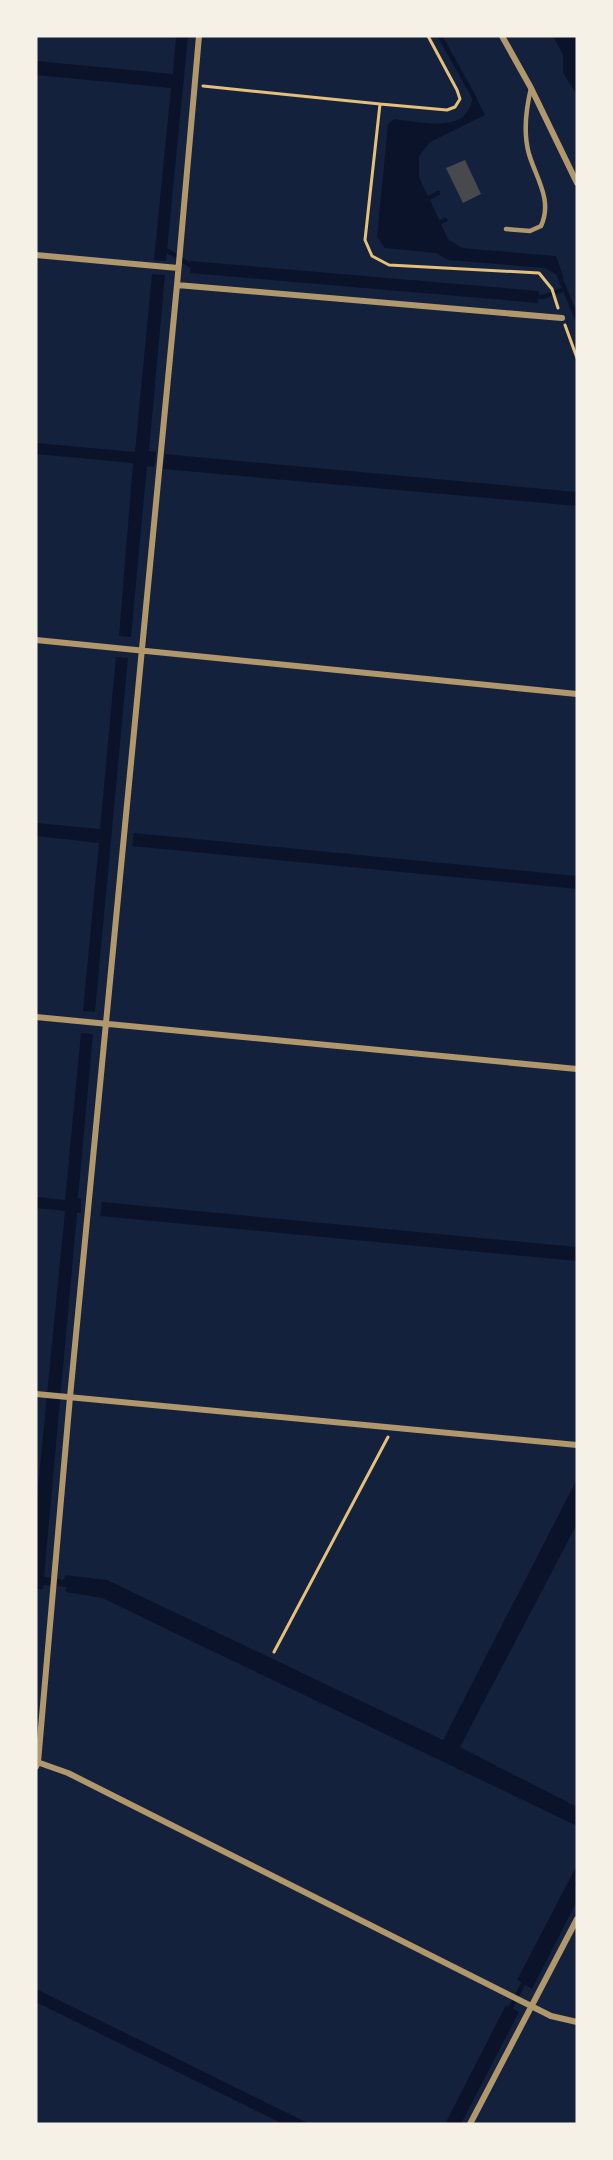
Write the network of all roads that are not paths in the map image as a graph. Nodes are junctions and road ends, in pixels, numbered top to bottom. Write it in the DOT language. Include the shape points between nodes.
graph roads {
  1 [pos="199,36"];
  2 [pos="502,36"];
  3 [pos="531,88"];
  4 [pos="577,183"];
  5 [pos="506,229"];
  6 [pos="36,255"];
  7 [pos="178,265"];
  8 [pos="177,285"];
  9 [pos="562,318"];
  10 [pos="36,640"];
  11 [pos="142,650"];
  12 [pos="577,694"];
  13 [pos="36,1017"];
  14 [pos="106,1024"];
  15 [pos="577,1069"];
  16 [pos="38,1394"];
  17 [pos="70,1397"];
  18 [pos="577,1445"];
  19 [pos="37,1764"];
  20 [pos="577,1919"];
  21 [pos="532,2006"];
  22 [pos="577,2022"];
  23 [pos="470,2124"];
  1 -- 7 [label="street"];
  2 -- 3 [label="street"];
  3 -- 4 [label="street"];
  3 -- 5 [label="lane" via="526,111 529,152 545,194 546,216 541,226 530,231"];
  6 -- 7 [label="street"];
  7 -- 8 [label="street"];
  8 -- 9 [label="street"];
  8 -- 11 [label="street"];
  10 -- 11 [label="street"];
  11 -- 12 [label="street"];
  11 -- 14 [label="street"];
  13 -- 14 [label="street"];
  14 -- 15 [label="street"];
  14 -- 17 [label="street"];
  16 -- 17 [label="street"];
  17 -- 18 [label="street"];
  17 -- 19 [label="street"];
  19 -- 21 [label="street" via="68,1773"];
  20 -- 21 [label="street"];
  21 -- 22 [label="street" via="551,2016"];
  21 -- 23 [label="street"];
}
